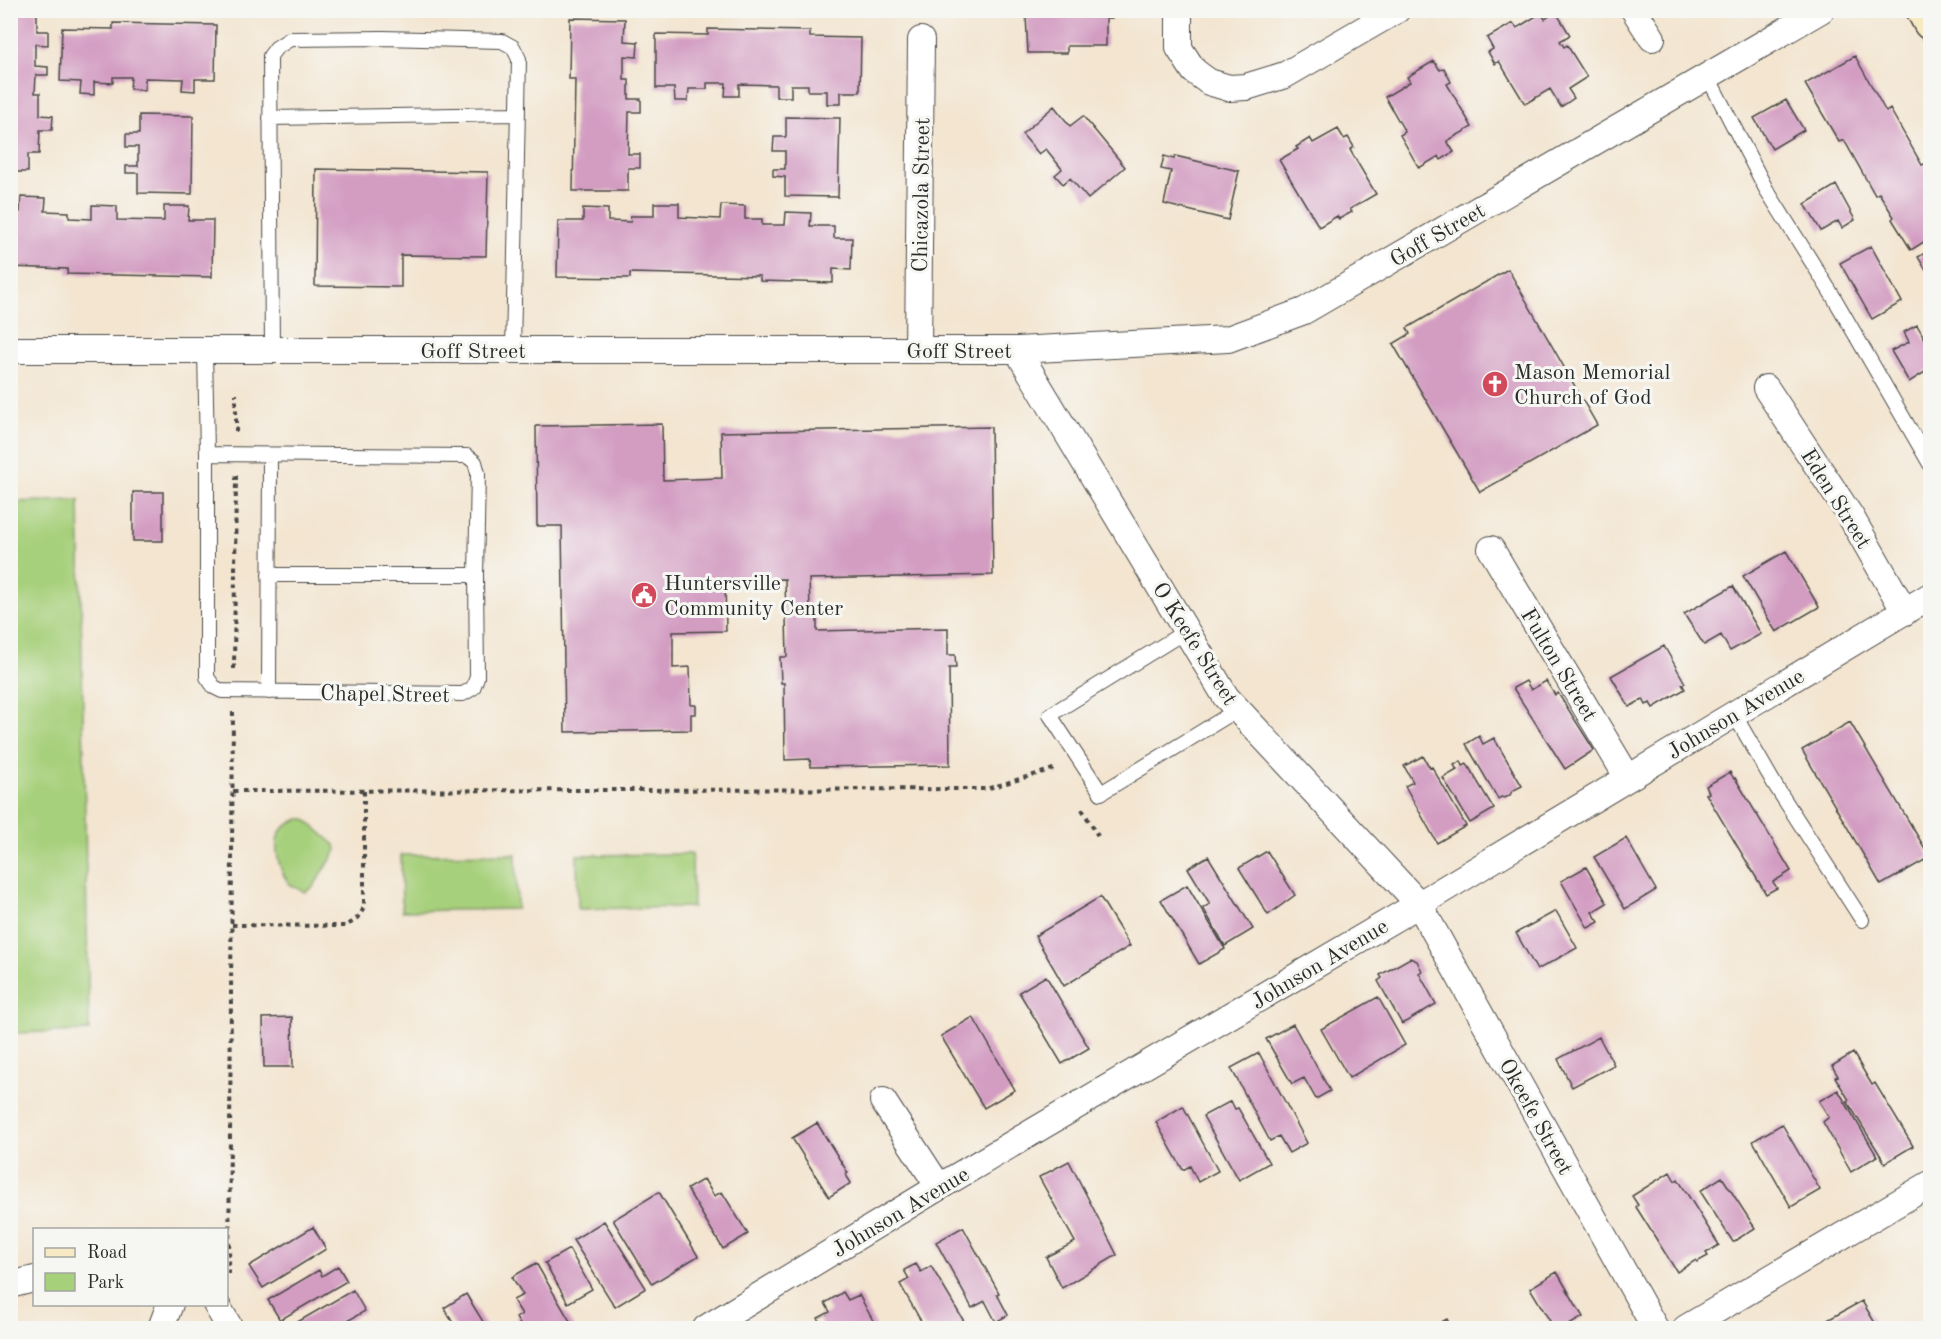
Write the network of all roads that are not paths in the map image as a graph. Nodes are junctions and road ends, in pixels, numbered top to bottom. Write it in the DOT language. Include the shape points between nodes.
graph roads {
  1 [pos="1179,10"];
  2 [pos="1397,10"];
  3 [pos="1634,10"];
  4 [pos="1821,10"];
  5 [pos="1923,10"];
  6 [pos="1930,22"];
  7 [pos="1652,38"];
  8 [pos="921,40"];
  9 [pos="1708,77"];
  10 [pos="518,114"];
  11 [pos="270,118"];
  12 [pos="10,350"];
  13 [pos="205,350"];
  14 [pos="272,350"];
  15 [pos="513,350"];
  16 [pos="918,350"];
  17 [pos="1017,350"];
  18 [pos="1766,388"];
  19 [pos="207,454"];
  20 [pos="270,455"];
  21 [pos="1930,464"];
  22 [pos="1491,549"];
  23 [pos="269,575"];
  24 [pos="476,575"];
  25 [pos="1930,596"];
  26 [pos="1905,612"];
  27 [pos="1186,631"];
  28 [pos="269,692"];
  29 [pos="1237,710"];
  30 [pos="1734,714"];
  31 [pos="1628,778"];
  32 [pos="1419,904"];
  33 [pos="1862,920"];
  34 [pos="883,1101"];
  35 [pos="1930,1184"];
  36 [pos="939,1187"];
  37 [pos="33,1279"];
  38 [pos="10,1285"];
  39 [pos="170,1306"];
  40 [pos="217,1306"];
  41 [pos="161,1329"];
  42 [pos="230,1329"];
  43 [pos="706,1329"];
  44 [pos="1655,1329"];
  45 [pos="1686,1329"];
  1 -- 2 [label="street" via="1179,48 1194,70 1209,82 1229,88 1284,75"];
  3 -- 7 [label="street"];
  4 -- 9 [label="street, Goff Street"];
  5 -- 6 [label="main road"];
  8 -- 16 [label="street, Chicazola Street"];
  9 -- 17 [label="street, Goff Street" via="1304,311 1228,339"];
  9 -- 21 [label="lane" via="1766,189"];
  10 -- 11 [label="lane"];
  10 -- 11 [label="lane" via="519,59 513,47 502,41 290,39 270,56"];
  10 -- 15 [label="lane"];
  11 -- 14 [label="lane"];
  12 -- 13 [label="street, Goff Street"];
  13 -- 14 [label="street, Goff Street"];
  13 -- 19 [label="lane, Chapel Street"];
  14 -- 15 [label="street, Goff Street"];
  15 -- 16 [label="street, Goff Street"];
  16 -- 17 [label="street, Goff Street"];
  17 -- 27 [label="street, O Keefe Street"];
  18 -- 26 [label="street, Eden Street" via="1851,517"];
  19 -- 20 [label="lane, Chapel Street"];
  19 -- 28 [label="lane, Chapel Street" via="207,677 222,691"];
  20 -- 23 [label="lane"];
  20 -- 24 [label="lane, Chapel Street" via="467,456 475,462 478,473"];
  22 -- 31 [label="street, Fulton Street"];
  23 -- 24 [label="lane"];
  23 -- 28 [label="lane"];
  24 -- 28 [label="lane, Chapel Street" via="477,677 473,688 463,694"];
  25 -- 26 [label="street, Johnson Avenue"];
  26 -- 30 [label="street, Johnson Avenue"];
  27 -- 29 [label="street, O Keefe Street"];
  27 -- 29 [label="lane" via="1050,715 1088,774 1101,793"];
  29 -- 32 [label="street, O Keefe Street"];
  30 -- 31 [label="street, Johnson Avenue"];
  30 -- 33 [label="lane"];
  31 -- 32 [label="street, Johnson Avenue"];
  32 -- 36 [label="street, Johnson Avenue"];
  32 -- 44 [label="street, Okeefe Street"];
  34 -- 36 [label="street"];
  35 -- 45 [label="street"];
  36 -- 43 [label="street, Johnson Avenue"];
  37 -- 38 [label="street"];
  39 -- 41 [label="street"];
  40 -- 42 [label="street"];
}
